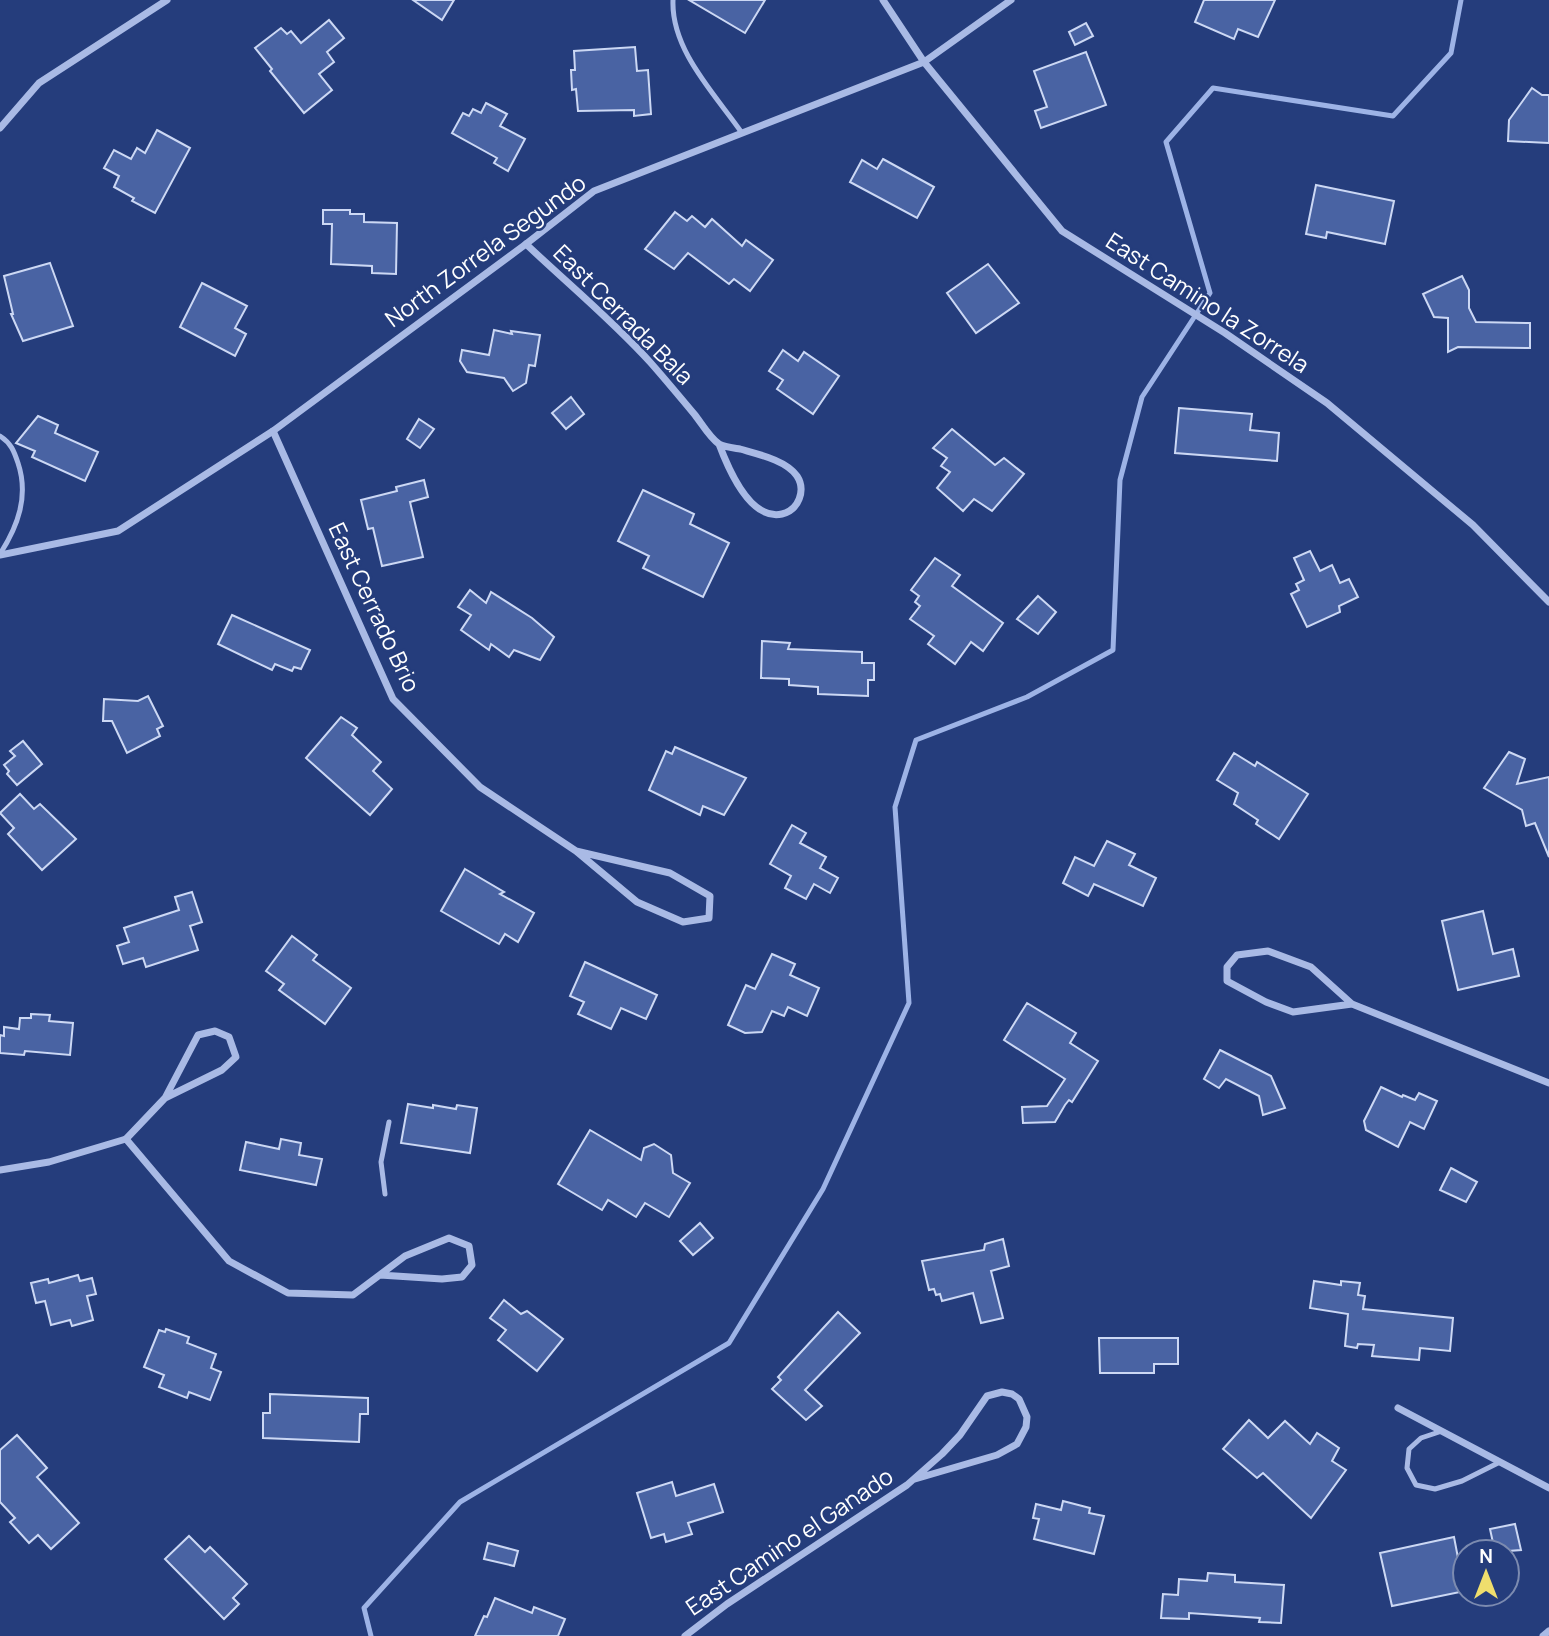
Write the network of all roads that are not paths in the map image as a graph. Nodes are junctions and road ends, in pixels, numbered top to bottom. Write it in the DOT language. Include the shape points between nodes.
graph roads {
  1 [pos="167,0"];
  2 [pos="673,0"];
  3 [pos="883,0"];
  4 [pos="1011,0"];
  5 [pos="924,62"];
  6 [pos="0,128"];
  7 [pos="742,133"];
  8 [pos="526,244"];
  9 [pos="272,431"];
  10 [pos="0,436"];
  11 [pos="719,444"];
  12 [pos="0,554"];
  13 [pos="1549,602"];
  14 [pos="576,851"];
  15 [pos="1352,1004"];
  16 [pos="1549,1083"];
  17 [pos="165,1098"];
  18 [pos="389,1122"];
  19 [pos="126,1139"];
  20 [pos="0,1170"];
  21 [pos="385,1194"];
  22 [pos="380,1275"];
  23 [pos="1398,1408"];
  24 [pos="1442,1431"];
  25 [pos="1500,1462"];
  26 [pos="915,1479"];
  27 [pos="1549,1488"];
  28 [pos="1549,1631"];
  29 [pos="685,1636"];
  30 [pos="1543,1636"];
  1 -- 6 [label="street" via="39,83"];
  2 -- 7 [label="lane" via="678,36"];
  3 -- 5 [label="street, East Camino la Zorrela"];
  4 -- 5 [label="street, North Zorrela Segundo"];
  5 -- 7 [label="street, North Zorrela Segundo"];
  5 -- 13 [label="street, East Camino la Zorrela" via="1062,231 1225,332 1327,403 1472,525"];
  7 -- 8 [label="street, North Zorrela Segundo" via="594,191"];
  8 -- 9 [label="street, North Zorrela Segundo"];
  8 -- 11 [label="street, East Cerrada Bala" via="637,348"];
  9 -- 12 [label="street, North Zorrela Segundo" via="118,531"];
  9 -- 14 [label="street, East Cerrado Brio" via="393,699 480,787"];
  10 -- 12 [label="lane" via="10,443 23,479 11,536"];
  11 -- 11 [label="street, East Cerrada Bala" via="792,470 802,488 799,501 785,513 774,515 753,505"];
  14 -- 14 [label="street, East Cerrado Brio" via="670,873 710,896 709,918 684,922 638,902"];
  15 -- 15 [label="street" via="1311,967 1268,951 1237,956 1227,967 1227,981 1293,1013"];
  15 -- 16 [label="street"];
  17 -- 17 [label="street" via="222,1070 236,1057 229,1037 215,1031 198,1035"];
  17 -- 19 [label="street"];
  18 -- 21 [label="lane" via="382,1162"];
  19 -- 20 [label="street"];
  19 -- 22 [label="street" via="229,1261 288,1293 353,1295"];
  22 -- 22 [label="street" via="405,1256 449,1238 470,1246 472,1265 462,1276"];
  23 -- 24 [label="street"];
  24 -- 25 [label="street"];
  24 -- 25 [label="lane" via="1421,1438 1409,1449 1407,1468 1416,1485 1434,1489"];
  25 -- 27 [label="street"];
  26 -- 26 [label="street, East Camino el Ganado" via="997,1455 1017,1444 1027,1417 1019,1399 1002,1392 987,1396 960,1435"];
  26 -- 29 [label="street, East Camino el Ganado"];
  28 -- 30 [label="street"];
}
